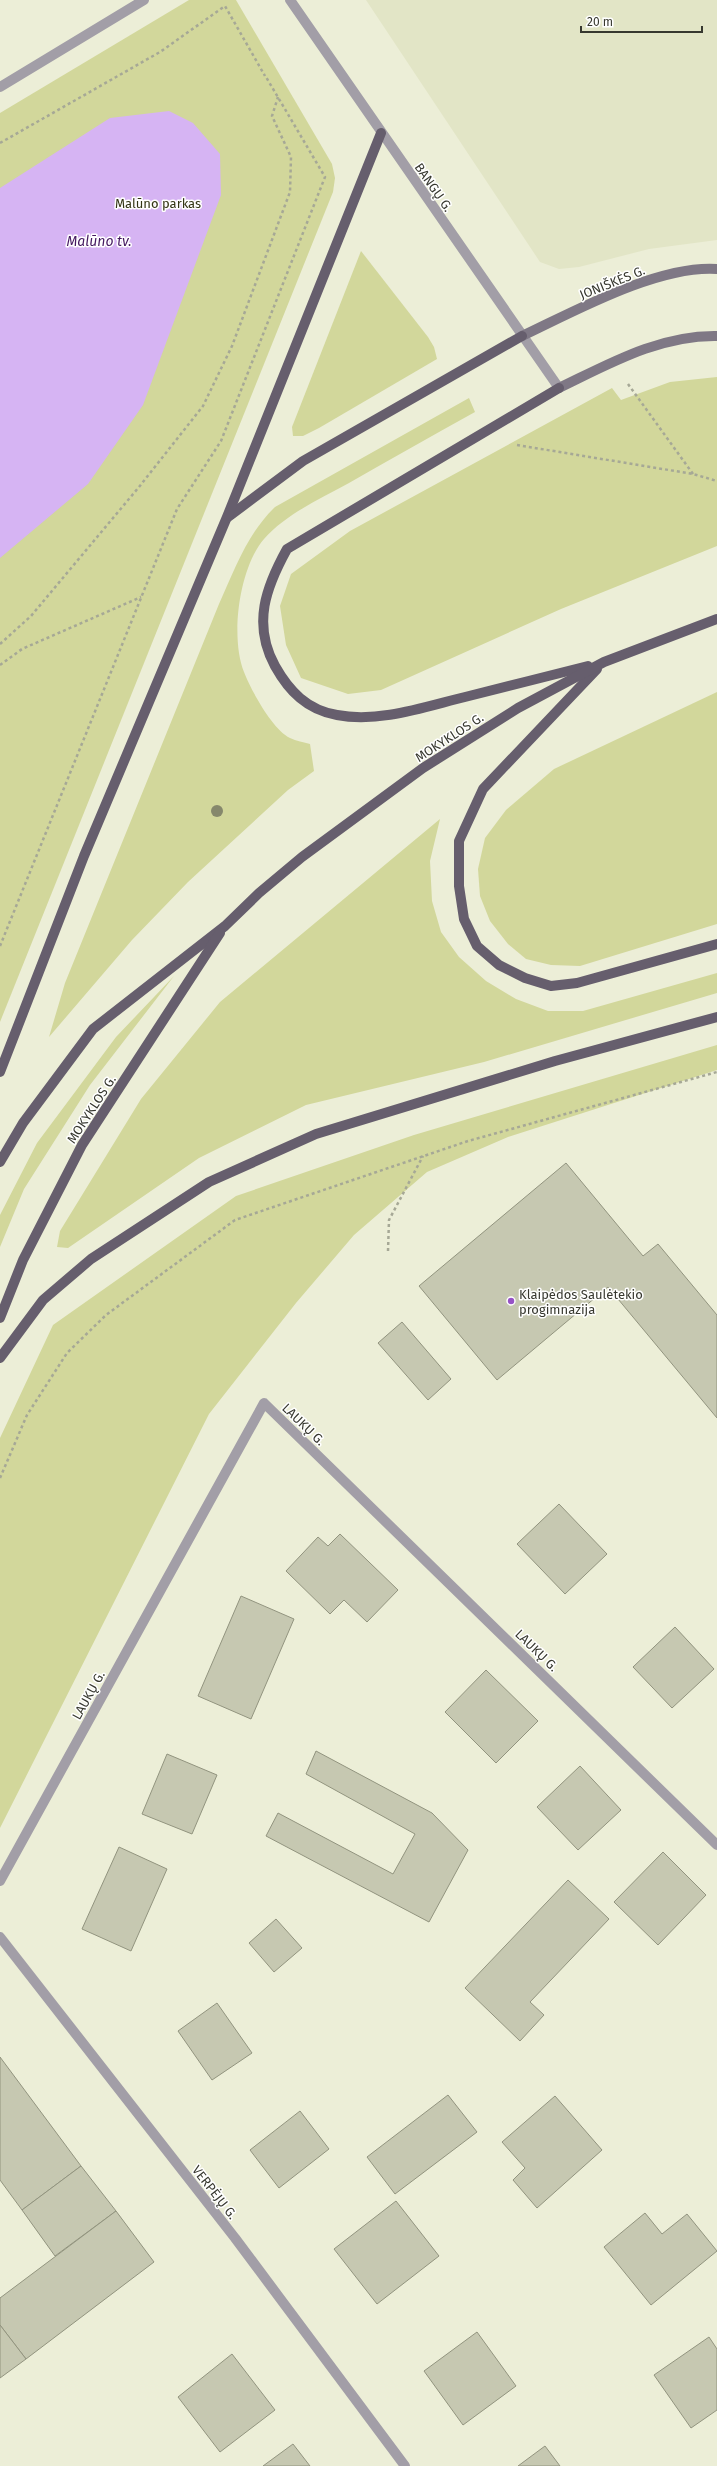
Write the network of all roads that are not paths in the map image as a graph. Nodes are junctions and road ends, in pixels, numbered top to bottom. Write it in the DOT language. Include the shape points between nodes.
graph roads {
  1 [pos="144,0"];
  2 [pos="290,0"];
  3 [pos="0,87"];
  4 [pos="381,133"];
  5 [pos="717,269"];
  6 [pos="522,336"];
  7 [pos="717,336"];
  8 [pos="559,388"];
  9 [pos="227,517"];
  10 [pos="717,619"];
  11 [pos="604,662"];
  12 [pos="225,926"];
  13 [pos="717,944"];
  14 [pos="717,1017"];
  15 [pos="0,1072"];
  16 [pos="0,1162"];
  17 [pos="0,1318"];
  18 [pos="0,1358"];
  19 [pos="717,1845"];
  20 [pos="0,1881"];
  21 [pos="0,1937"];
  22 [pos="405,2466"];
  1 -- 3 [label="street"];
  2 -- 4 [label="street, BANGŲ G."];
  4 -- 6 [label="street, BANGŲ G."];
  4 -- 9 [label="main road"];
  5 -- 6 [label="main road, JONIŠKĖS G." via="708,268 662,276 584,307"];
  6 -- 8 [label="street, BANGŲ G."];
  6 -- 9 [label="main road" via="303,461"];
  7 -- 8 [label="main road" via="701,336 656,344"];
  8 -- 11 [label="main road" via="287,549 270,579 262,618 268,653 287,687 309,705 336,715 391,716"];
  9 -- 15 [label="main road" via="84,856"];
  10 -- 11 [label="main road, MOKYKLOS G."];
  11 -- 12 [label="main road, MOKYKLOS G." via="518,708 423,768 302,857"];
  11 -- 13 [label="main road" via="483,789 459,841 458,886 464,919 477,946 499,965 525,978 551,986 577,983"];
  12 -- 16 [label="main road, MOKYKLOS G." via="93,1029 23,1123"];
  12 -- 17 [label="main road, MOKYKLOS G." via="82,1146 23,1260"];
  14 -- 18 [label="main road" via="555,1061 316,1134 209,1182 91,1259 43,1300"];
  19 -- 20 [label="street, LAUKŲ G." via="264,1403"];
  21 -- 22 [label="street, VERPĖJŲ G." via="235,2238"];
}
